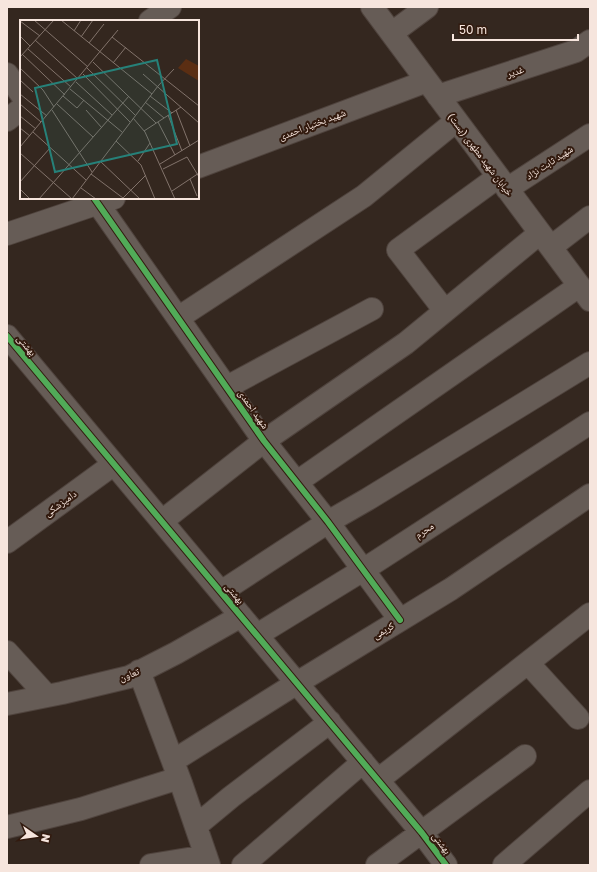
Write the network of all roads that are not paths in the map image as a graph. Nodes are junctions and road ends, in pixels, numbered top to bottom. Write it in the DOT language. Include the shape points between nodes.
graph roads {
  1 [pos="169,7"];
  2 [pos="372,7"];
  3 [pos="427,7"];
  4 [pos="151,20"];
  5 [pos="392,33"];
  6 [pos="590,41"];
  7 [pos="7,74"];
  8 [pos="432,88"];
  9 [pos="20,93"];
  10 [pos="20,111"];
  11 [pos="7,120"];
  12 [pos="456,121"];
  13 [pos="590,135"];
  14 [pos="199,167"];
  15 [pos="503,183"];
  16 [pos="102,200"];
  17 [pos="590,217"];
  18 [pos="7,234"];
  19 [pos="545,240"];
  20 [pos="585,293"];
  21 [pos="372,309"];
  22 [pos="445,311"];
  23 [pos="178,318"];
  24 [pos="7,336"];
  25 [pos="590,362"];
  26 [pos="227,387"];
  27 [pos="590,423"];
  28 [pos="264,442"];
  29 [pos="114,464"];
  30 [pos="297,482"];
  31 [pos="590,496"];
  32 [pos="162,521"];
  33 [pos="328,522"];
  34 [pos="7,542"];
  35 [pos="363,570"];
  36 [pos="221,592"];
  37 [pos="590,614"];
  38 [pos="241,616"];
  39 [pos="400,620"];
  40 [pos="257,635"];
  41 [pos="7,652"];
  42 [pos="528,663"];
  43 [pos="139,671"];
  44 [pos="297,683"];
  45 [pos="47,696"];
  46 [pos="7,704"];
  47 [pos="578,718"];
  48 [pos="330,722"];
  49 [pos="525,756"];
  50 [pos="363,762"];
  51 [pos="176,770"];
  52 [pos="378,780"];
  53 [pos="590,791"];
  54 [pos="196,826"];
  55 [pos="7,827"];
  56 [pos="422,833"];
  57 [pos="208,860"];
  58 [pos="151,865"];
  59 [pos="243,865"];
  60 [pos="377,865"];
  61 [pos="446,865"];
  62 [pos="504,865"];
  1 -- 4 [label="street"];
  2 -- 5 [label="street, خیابان شهید مطهری (پست)"];
  3 -- 5 [label="street"];
  5 -- 8 [label="street, خیابان شهید مطهری (پست)"];
  6 -- 8 [label="street, غدیر" via="576,51"];
  7 -- 9 [label="street"];
  8 -- 12 [label="street, خیابان شهید مطهری (پست)"];
  8 -- 14 [label="street, شهید بختیار احمدی"];
  10 -- 11 [label="street"];
  12 -- 15 [label="street, خیابان شهید مطهری (پست)"];
  12 -- 23 [label="street" via="364,196"];
  13 -- 15 [label="street, شهید ثابت نژاد"];
  15 -- 19 [label="street, خیابان شهید مطهری (پست)"];
  15 -- 22 [label="street, شهید ثابت نژاد" via="398,250"];
  16 -- 18 [label="street"];
  16 -- 23 [label="street, شهید احمدی"];
  17 -- 19 [label="street"];
  19 -- 20 [label="street, خیابان شهید مطهری (پست)"];
  19 -- 22 [label="street"];
  20 -- 30 [label="street"];
  21 -- 26 [label="street"];
  22 -- 28 [label="street" via="406,343"];
  23 -- 26 [label="street, شهید احمدی"];
  24 -- 29 [label="street, بهشتی"];
  25 -- 33 [label="street"];
  26 -- 28 [label="street, شهید احمدی"];
  27 -- 35 [label="street, محرم"];
  28 -- 30 [label="street, شهید احمدی"];
  28 -- 32 [label="street"];
  29 -- 32 [label="street, بهشتی"];
  29 -- 34 [label="street, دامپزشکی"];
  30 -- 33 [label="street, شهید احمدی"];
  31 -- 39 [label="street, کریمی"];
  32 -- 36 [label="street, بهشتی"];
  33 -- 35 [label="street, شهید احمدی"];
  33 -- 36 [label="street"];
  35 -- 39 [label="street, شهید احمدی"];
  35 -- 40 [label="street, محرم"];
  36 -- 38 [label="street, بهشتی"];
  37 -- 42 [label="street"];
  38 -- 40 [label="street, بهشتی"];
  38 -- 43 [label="street, تعاون"];
  39 -- 44 [label="street, کریمی"];
  40 -- 44 [label="street, بهشتی"];
  41 -- 45 [label="street"];
  42 -- 47 [label="street"];
  42 -- 52 [label="street"];
  43 -- 45 [label="street, تعاون" via="129,677"];
  43 -- 51 [label="street"];
  44 -- 48 [label="street, بهشتی"];
  44 -- 51 [label="street, کریمی"];
  45 -- 46 [label="street, تعاون"];
  48 -- 50 [label="street, بهشتی"];
  48 -- 54 [label="street"];
  49 -- 56 [label="street"];
  50 -- 52 [label="street, بهشتی"];
  50 -- 59 [label="street"];
  51 -- 54 [label="street"];
  51 -- 55 [label="street, کریمی" via="81,809"];
  52 -- 56 [label="street, بهشتی"];
  53 -- 62 [label="street"];
  54 -- 57 [label="street"];
  56 -- 60 [label="street"];
  56 -- 61 [label="street, بهشتی"];
  57 -- 58 [label="street"];
}
